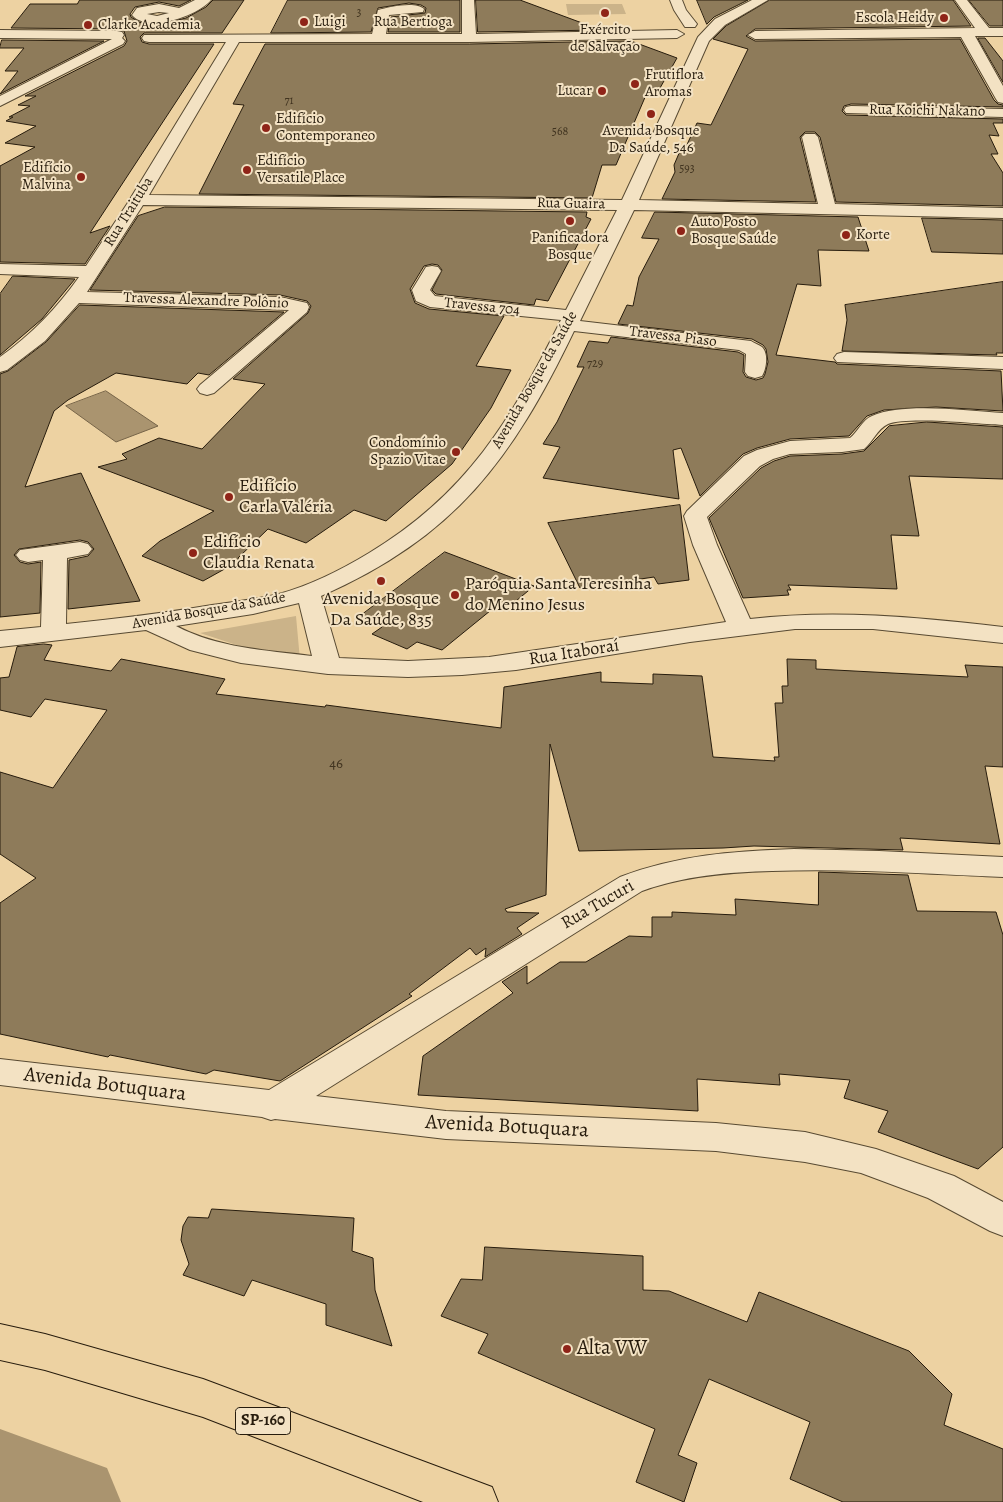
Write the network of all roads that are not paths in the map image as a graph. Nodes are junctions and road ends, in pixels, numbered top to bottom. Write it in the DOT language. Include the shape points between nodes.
graph roads {
  1 [pos="205,0"];
  2 [pos="468,0"];
  3 [pos="676,0"];
  4 [pos="762,0"];
  5 [pos="961,1"];
  6 [pos="418,9"];
  7 [pos="173,17"];
  8 [pos="720,22"];
  9 [pos="333,24"];
  10 [pos="690,24"];
  11 [pos="136,29"];
  12 [pos="1003,32"];
  13 [pos="966,33"];
  14 [pos="986,33"];
  15 [pos="0,34"];
  16 [pos="677,34"];
  17 [pos="755,35"];
  18 [pos="235,38"];
  19 [pos="331,38"];
  20 [pos="378,38"];
  21 [pos="470,38"];
  22 [pos="743,44"];
  23 [pos="708,46"];
  24 [pos="1003,99"];
  25 [pos="0,102"];
  26 [pos="851,110"];
  27 [pos="1003,113"];
  28 [pos="810,137"];
  29 [pos="138,200"];
  30 [pos="628,205"];
  31 [pos="828,210"];
  32 [pos="1003,213"];
  33 [pos="0,269"];
  34 [pos="432,271"];
  35 [pos="92,272"];
  36 [pos="75,296"];
  37 [pos="570,320"];
  38 [pos="844,358"];
  39 [pos="1003,363"];
  40 [pos="0,366"];
  41 [pos="755,372"];
  42 [pos="207,389"];
  43 [pos="1003,419"];
  44 [pos="80,549"];
  45 [pos="55,552"];
  46 [pos="28,555"];
  47 [pos="308,593"];
  48 [pos="150,622"];
  49 [pos="741,627"];
  50 [pos="53,633"];
  51 [pos="1003,635"];
  52 [pos="0,639"];
  53 [pos="328,666"];
  54 [pos="1003,867"];
  55 [pos="0,1072"];
  56 [pos="271,1106"];
  57 [pos="1003,1220"];
  58 [pos="0,1342"];
  59 [pos="477,1502"];
  1 -- 7 [label="street"];
  2 -- 21 [label="street"];
  3 -- 10 [label="street"];
  4 -- 8 [label="street, Avenida Bosque da Saúde"];
  5 -- 14 [label="street"];
  6 -- 20 [label="street" via="382,13"];
  7 -- 11 [label="street"];
  7 -- 11 [label="street" via="176,13 168,8"];
  8 -- 10 [label="street"];
  8 -- 17 [label="street" via="743,27"];
  8 -- 23 [label="street, Avenida Bosque da Saúde" via="707,36"];
  9 -- 19 [label="street"];
  10 -- 16 [label="street" via="678,29"];
  11 -- 15 [label="street"];
  11 -- 18 [label="street, Rua Bertioga"];
  11 -- 25 [label="street"];
  12 -- 14 [label="street"];
  13 -- 14 [label="street"];
  13 -- 17 [label="street"];
  13 -- 24 [label="street"];
  16 -- 21 [label="street, Rua Bertioga"];
  16 -- 23 [label="street" via="683,40"];
  17 -- 22 [label="street"];
  18 -- 19 [label="street, Rua Bertioga"];
  18 -- 29 [label="street, Rua Traituba"];
  19 -- 20 [label="street, Rua Bertioga"];
  20 -- 21 [label="street, Rua Bertioga"];
  23 -- 30 [label="street, Avenida Bosque da Saúde"];
  26 -- 27 [label="street, Rua Koichi Nakano"];
  28 -- 31 [label="street"];
  29 -- 30 [label="street, Rua Guaira"];
  29 -- 35 [label="street, Rua Traituba"];
  30 -- 31 [label="street, Rua Guaira"];
  30 -- 37 [label="street, Avenida Bosque da Saúde"];
  31 -- 32 [label="street, Rua Guaira"];
  33 -- 35 [label="street"];
  34 -- 37 [label="street, Travessa 704" via="421,290 423,297 430,301"];
  35 -- 36 [label="street, Rua Traituba"];
  36 -- 40 [label="street, Rua Traituba" via="49,327"];
  36 -- 42 [label="street, Travessa Alexandre Polônio" via="280,303 300,307"];
  37 -- 41 [label="street, Travessa Piaso" via="744,345 755,351"];
  37 -- 47 [label="street, Avenida Bosque da Saúde" via="514,423 479,472 435,517 386,554"];
  38 -- 39 [label="street"];
  43 -- 49 [label="street" via="887,417 872,425 856,444 782,448 752,461 695,516"];
  44 -- 45 [label="street"];
  45 -- 46 [label="street"];
  45 -- 50 [label="street"];
  47 -- 48 [label="street, Avenida Bosque da Saúde" via="260,605"];
  47 -- 53 [label="street"];
  48 -- 50 [label="street, Avenida Bosque da Saúde"];
  48 -- 53 [label="street, Rua Itaboraí" via="184,640 209,648"];
  49 -- 51 [label="street, Rua Itaboraí" via="796,622 875,621"];
  49 -- 53 [label="street, Rua Itaboraí" via="515,662 443,669"];
  50 -- 52 [label="street, Avenida Bosque da Saúde"];
  54 -- 56 [label="street, Rua Tucuri" via="767,860 706,865 640,881 597,904"];
  55 -- 56 [label="street, Avenida Botuquara"];
  56 -- 57 [label="street, Avenida Botuquara" via="446,1125 716,1137 805,1147 862,1159 940,1187"];
  58 -- 59 [label="main road, SP-160" via="203,1398"];
}
